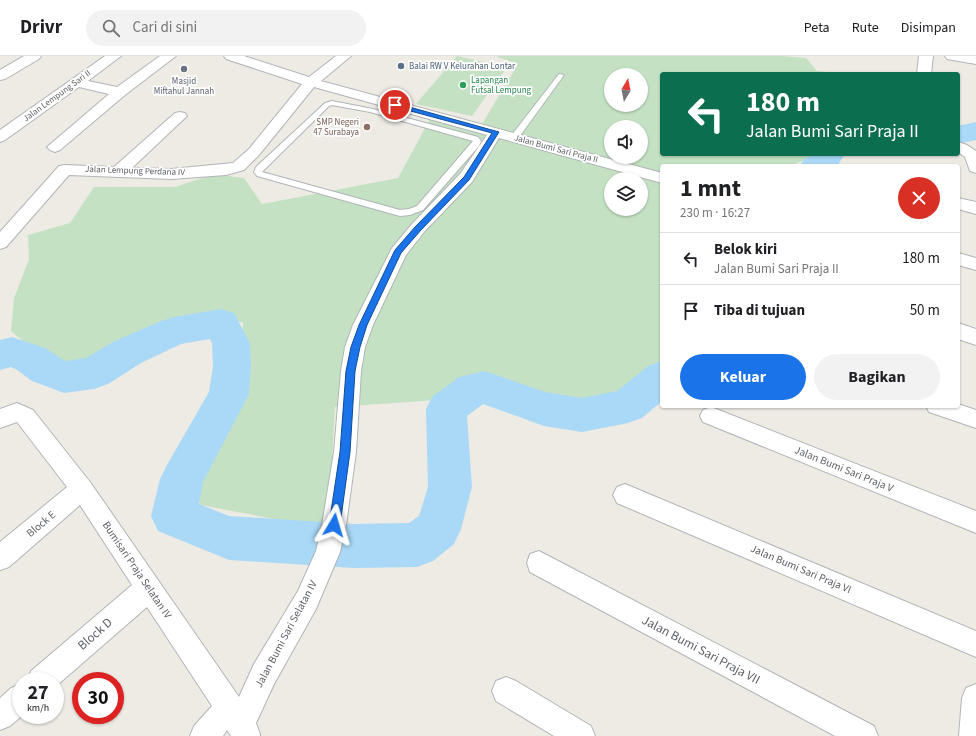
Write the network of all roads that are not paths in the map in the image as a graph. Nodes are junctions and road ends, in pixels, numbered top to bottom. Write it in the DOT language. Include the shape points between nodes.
graph roads {
  1 [pos="34,56"];
  2 [pos="114,56"];
  3 [pos="169,56"];
  4 [pos="231,56"];
  5 [pos="344,56"];
  6 [pos="926,56"];
  7 [pos="952,56"];
  8 [pos="976,60"];
  9 [pos="924,72"];
  10 [pos="561,75"];
  11 [pos="0,76"];
  12 [pos="76,82"];
  13 [pos="311,82"];
  14 [pos="120,92"];
  15 [pos="376,106"];
  16 [pos="180,116"];
  17 [pos="496,132"];
  18 [pos="0,137"];
  19 [pos="514,138"];
  20 [pos="54,147"];
  21 [pos="960,148"];
  22 [pos="976,168"];
  23 [pos="120,171"];
  24 [pos="660,177"];
  25 [pos="960,204"];
  26 [pos="976,208"];
  27 [pos="0,243"];
  28 [pos="960,260"];
  29 [pos="976,264"];
  30 [pos="960,332"];
  31 [pos="976,336"];
  32 [pos="943,408"];
  33 [pos="8,415"];
  34 [pos="712,416"];
  35 [pos="976,419"];
  36 [pos="82,489"];
  37 [pos="625,495"];
  38 [pos="976,522"];
  39 [pos="0,558"];
  40 [pos="539,563"];
  41 [pos="149,588"];
  42 [pos="976,644"];
  43 [pos="51,672"];
  44 [pos="506,691"];
  45 [pos="976,698"];
  46 [pos="12,706"];
  47 [pos="0,716"];
  48 [pos="239,723"];
  49 [pos="204,736"];
  50 [pos="581,736"];
  51 [pos="864,736"];
  52 [pos="973,736"];
  1 -- 11 [label="street"];
  2 -- 12 [label="street, Jalan Lempung Sari II"];
  3 -- 14 [label="street"];
  4 -- 13 [label="street, Jalan Bumi Sari Praja II"];
  5 -- 13 [label="street, Jalan Lempung Perdana IV"];
  6 -- 9 [label="street"];
  7 -- 8 [label="street"];
  10 -- 19 [label="lane"];
  12 -- 14 [label="street"];
  12 -- 18 [label="street, Jalan Lempung Sari II"];
  13 -- 15 [label="street, Jalan Bumi Sari Praja II"];
  13 -- 23 [label="street, Jalan Lempung Perdana IV" via="254,152 238,167 172,174"];
  14 -- 20 [label="street"];
  15 -- 15 [label="lane" via="475,139 477,142 420,208 400,213 258,172 327,104"];
  15 -- 17 [label="street, Jalan Bumi Sari Praja II"];
  16 -- 23 [label="street"];
  17 -- 19 [label="street, Jalan Bumi Sari Praja II"];
  17 -- 48 [label="street, Jalan Bumi Sari Selatan IV" via="466,178 398,252 363,325 351,371 345,452 328,552 307,600"];
  19 -- 24 [label="street, Jalan Bumi Sari Praja II"];
  21 -- 22 [label="street" via="974,157"];
  23 -- 27 [label="street, Jalan Lempung Perdana IV" via="65,170"];
  25 -- 26 [label="street"];
  28 -- 29 [label="street"];
  30 -- 31 [label="street"];
  32 -- 35 [label="street"];
  33 -- 36 [label="street, Bumisari Praja Selatan IV" via="25,416"];
  34 -- 38 [label="street, Jalan Bumi Sari Praja V"];
  36 -- 39 [label="street, Block E"];
  36 -- 41 [label="street, Bumisari Praja Selatan IV"];
  37 -- 42 [label="street, Jalan Bumi Sari Praja VI"];
  40 -- 51 [label="street, Jalan Bumi Sari Praja VII"];
  41 -- 43 [label="street, Block D"];
  41 -- 48 [label="street, Bumisari Praja Selatan IV"];
  44 -- 50 [label="street"];
  45 -- 52 [label="street"];
  46 -- 47 [label="street"];
  48 -- 49 [label="street, Jalan Bumi Sari Selatan IV"];
}
